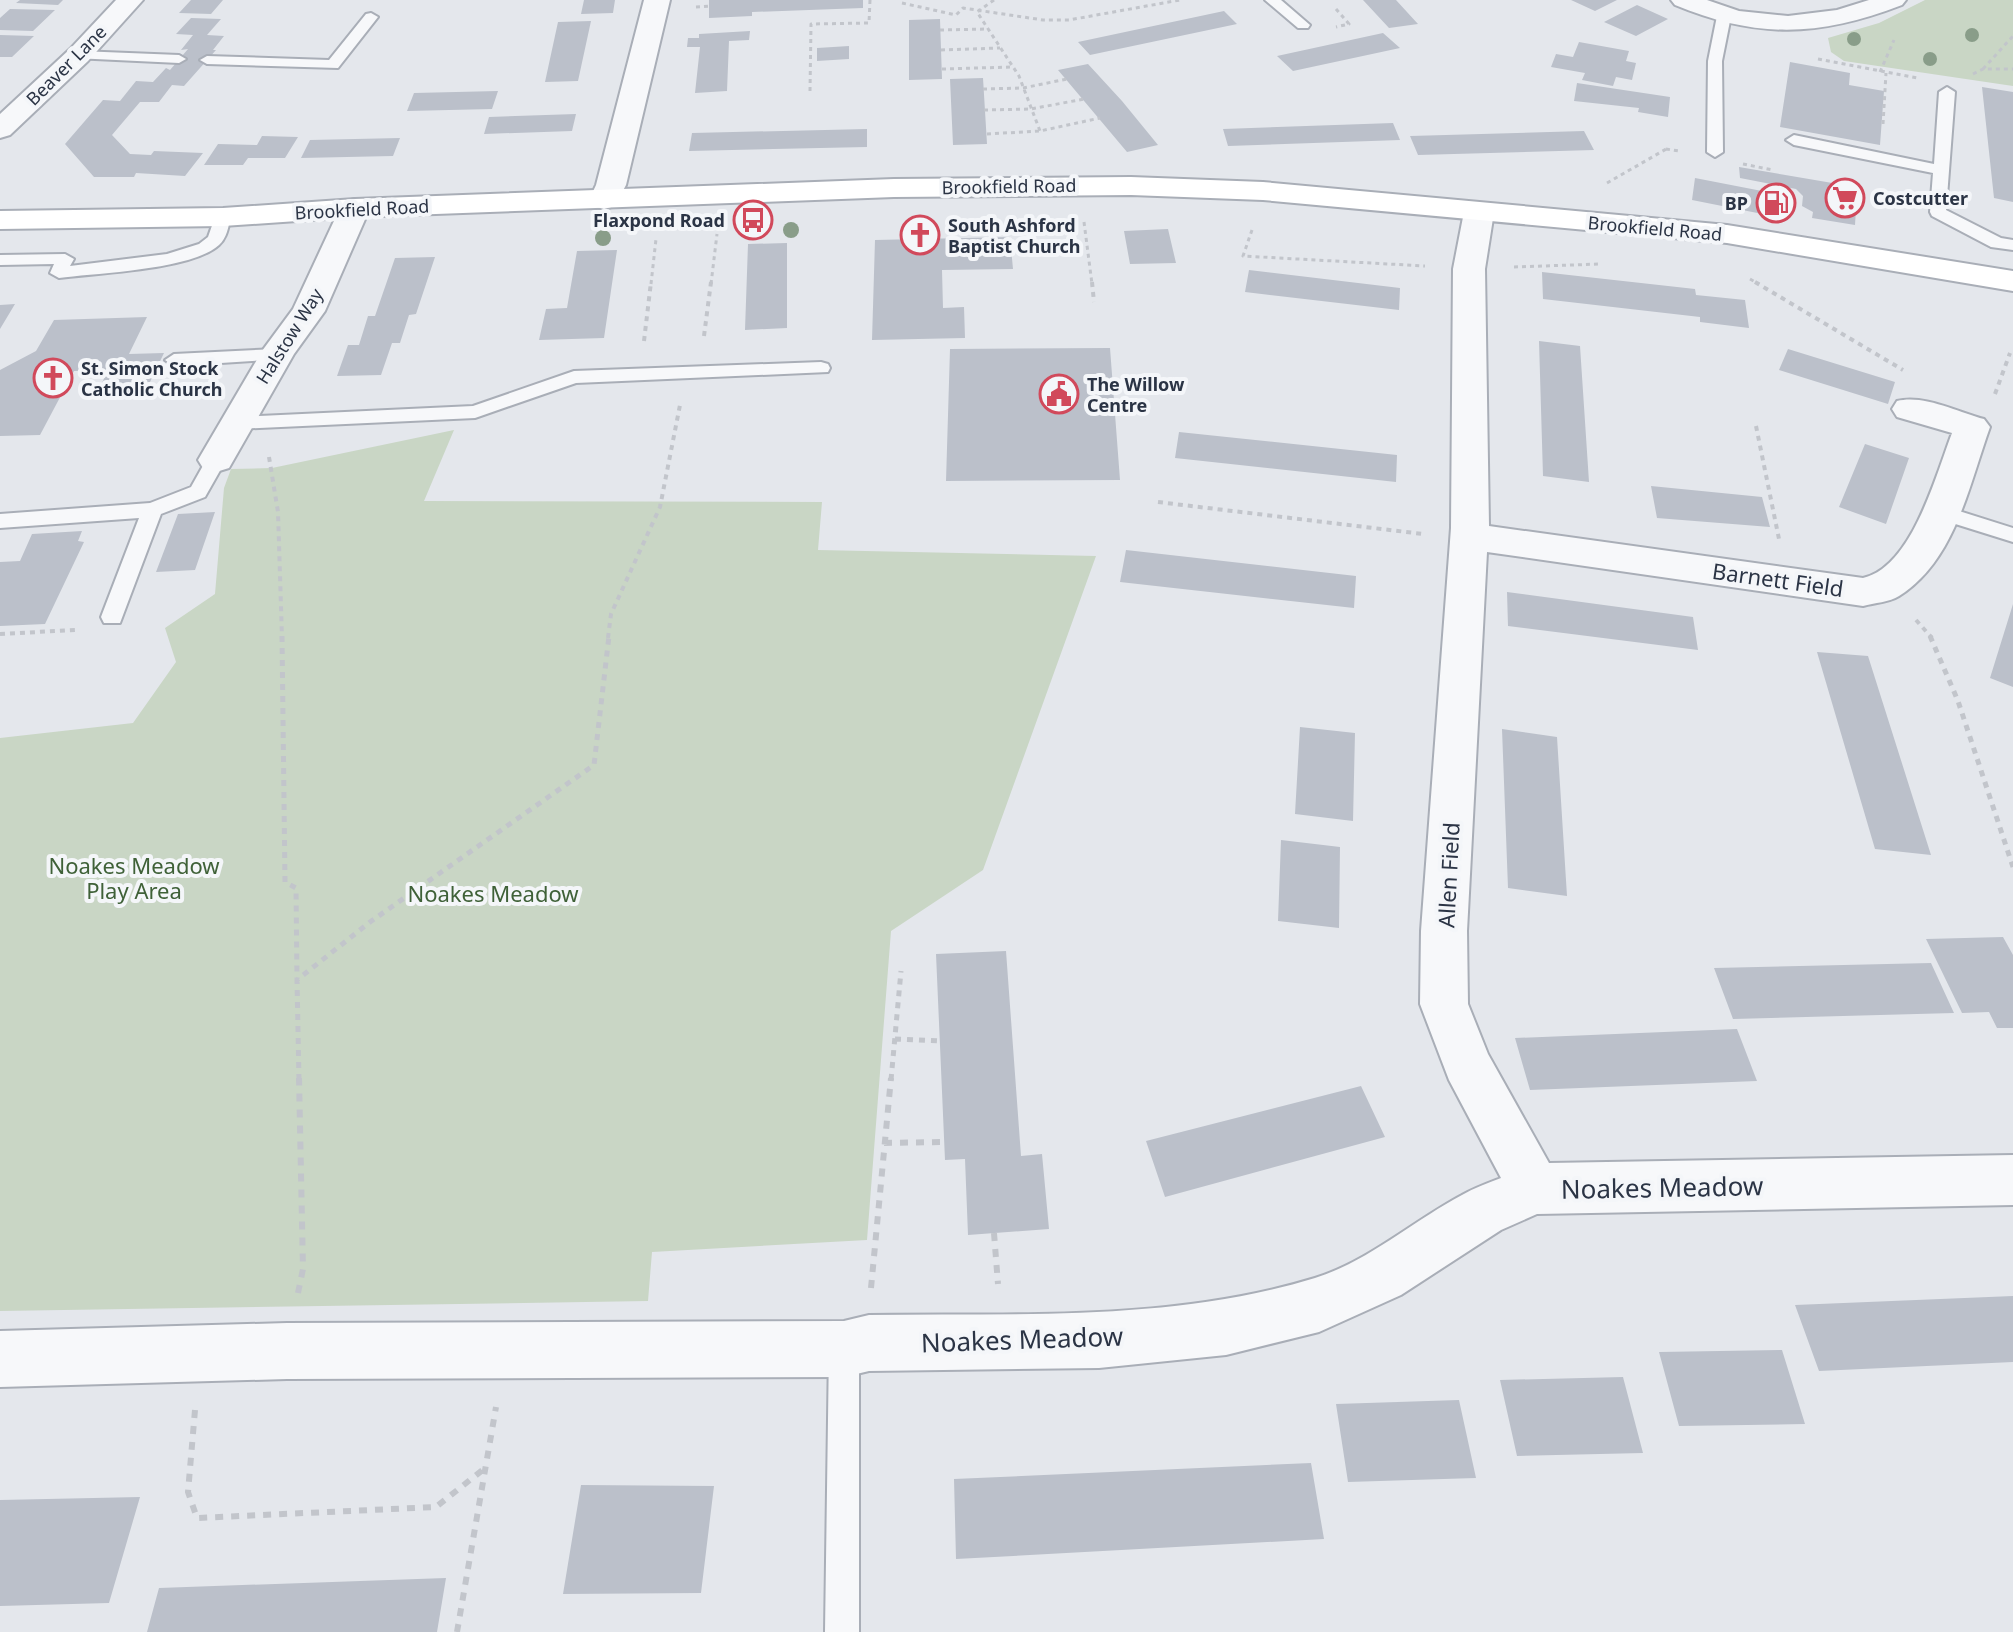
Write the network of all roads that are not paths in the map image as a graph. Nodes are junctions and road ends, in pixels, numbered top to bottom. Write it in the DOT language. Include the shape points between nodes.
graph roads {
  1 [pos="130,0"];
  2 [pos="657,0"];
  3 [pos="1272,0"];
  4 [pos="1684,0"];
  5 [pos="1893,0"];
  6 [pos="1724,16"];
  7 [pos="371,17"];
  8 [pos="1303,25"];
  9 [pos="79,55"];
  10 [pos="179,59"];
  11 [pos="207,60"];
  12 [pos="1947,92"];
  13 [pos="0,129"];
  14 [pos="1794,140"];
  15 [pos="1716,147"];
  16 [pos="1941,170"];
  17 [pos="604,200"];
  18 [pos="355,208"];
  19 [pos="1479,212"];
  20 [pos="223,217"];
  21 [pos="0,220"];
  22 [pos="2013,245"];
  23 [pos="0,260"];
  24 [pos="2013,281"];
  25 [pos="277,355"];
  26 [pos="174,360"];
  27 [pos="821,368"];
  28 [pos="1909,409"];
  29 [pos="237,423"];
  30 [pos="216,460"];
  31 [pos="152,510"];
  32 [pos="1940,512"];
  33 [pos="0,521"];
  34 [pos="2013,535"];
  35 [pos="1469,538"];
  36 [pos="112,617"];
  37 [pos="2013,1180"];
  38 [pos="1535,1189"];
  39 [pos="856,1346"];
  40 [pos="0,1359"];
  41 [pos="842,1632"];
  1 -- 9 [label="street, Beaver Lane"];
  2 -- 17 [label="street"];
  3 -- 8 [label="lane"];
  4 -- 6 [label="street"];
  5 -- 6 [label="street" via="1825,22 1794,26"];
  6 -- 15 [label="lane" via="1715,61"];
  7 -- 11 [label="lane" via="333,65"];
  9 -- 10 [label="lane"];
  9 -- 13 [label="street, Beaver Lane"];
  12 -- 16 [label="lane"];
  14 -- 16 [label="lane"];
  16 -- 22 [label="lane" via="1938,212 1997,243"];
  17 -- 18 [label="main road, Brookfield Road"];
  17 -- 19 [label="main road, Brookfield Road" via="1079,185 1263,191"];
  18 -- 20 [label="main road, Brookfield Road"];
  18 -- 25 [label="street, Halstow Way" via="309,311"];
  19 -- 24 [label="main road, Brookfield Road" via="1727,234"];
  19 -- 35 [label="street, Allen Field" via="1458,268"];
  20 -- 21 [label="main road, Brookfield Road"];
  20 -- 23 [label="lane" via="209,245 176,258 59,273 65,259"];
  25 -- 26 [label="lane"];
  25 -- 29 [label="street, Halstow Way"];
  27 -- 29 [label="lane" via="574,377 475,412"];
  28 -- 32 [label="street" via="1972,427"];
  29 -- 30 [label="street, Halstow Way"];
  30 -- 31 [label="lane" via="198,492"];
  31 -- 33 [label="lane"];
  31 -- 36 [label="lane"];
  32 -- 34 [label="lane"];
  32 -- 35 [label="street, Barnett Field" via="1926,549 1885,587 1863,592"];
  35 -- 38 [label="street, Allen Field" via="1444,1004 1467,1064"];
  37 -- 38 [label="street, Noakes Meadow"];
  38 -- 39 [label="street, Noakes Meadow" via="1482,1212 1382,1276 1319,1304 1226,1327 1099,1340"];
  39 -- 40 [label="street, Noakes Meadow"];
  39 -- 41 [label="lane"];
}
